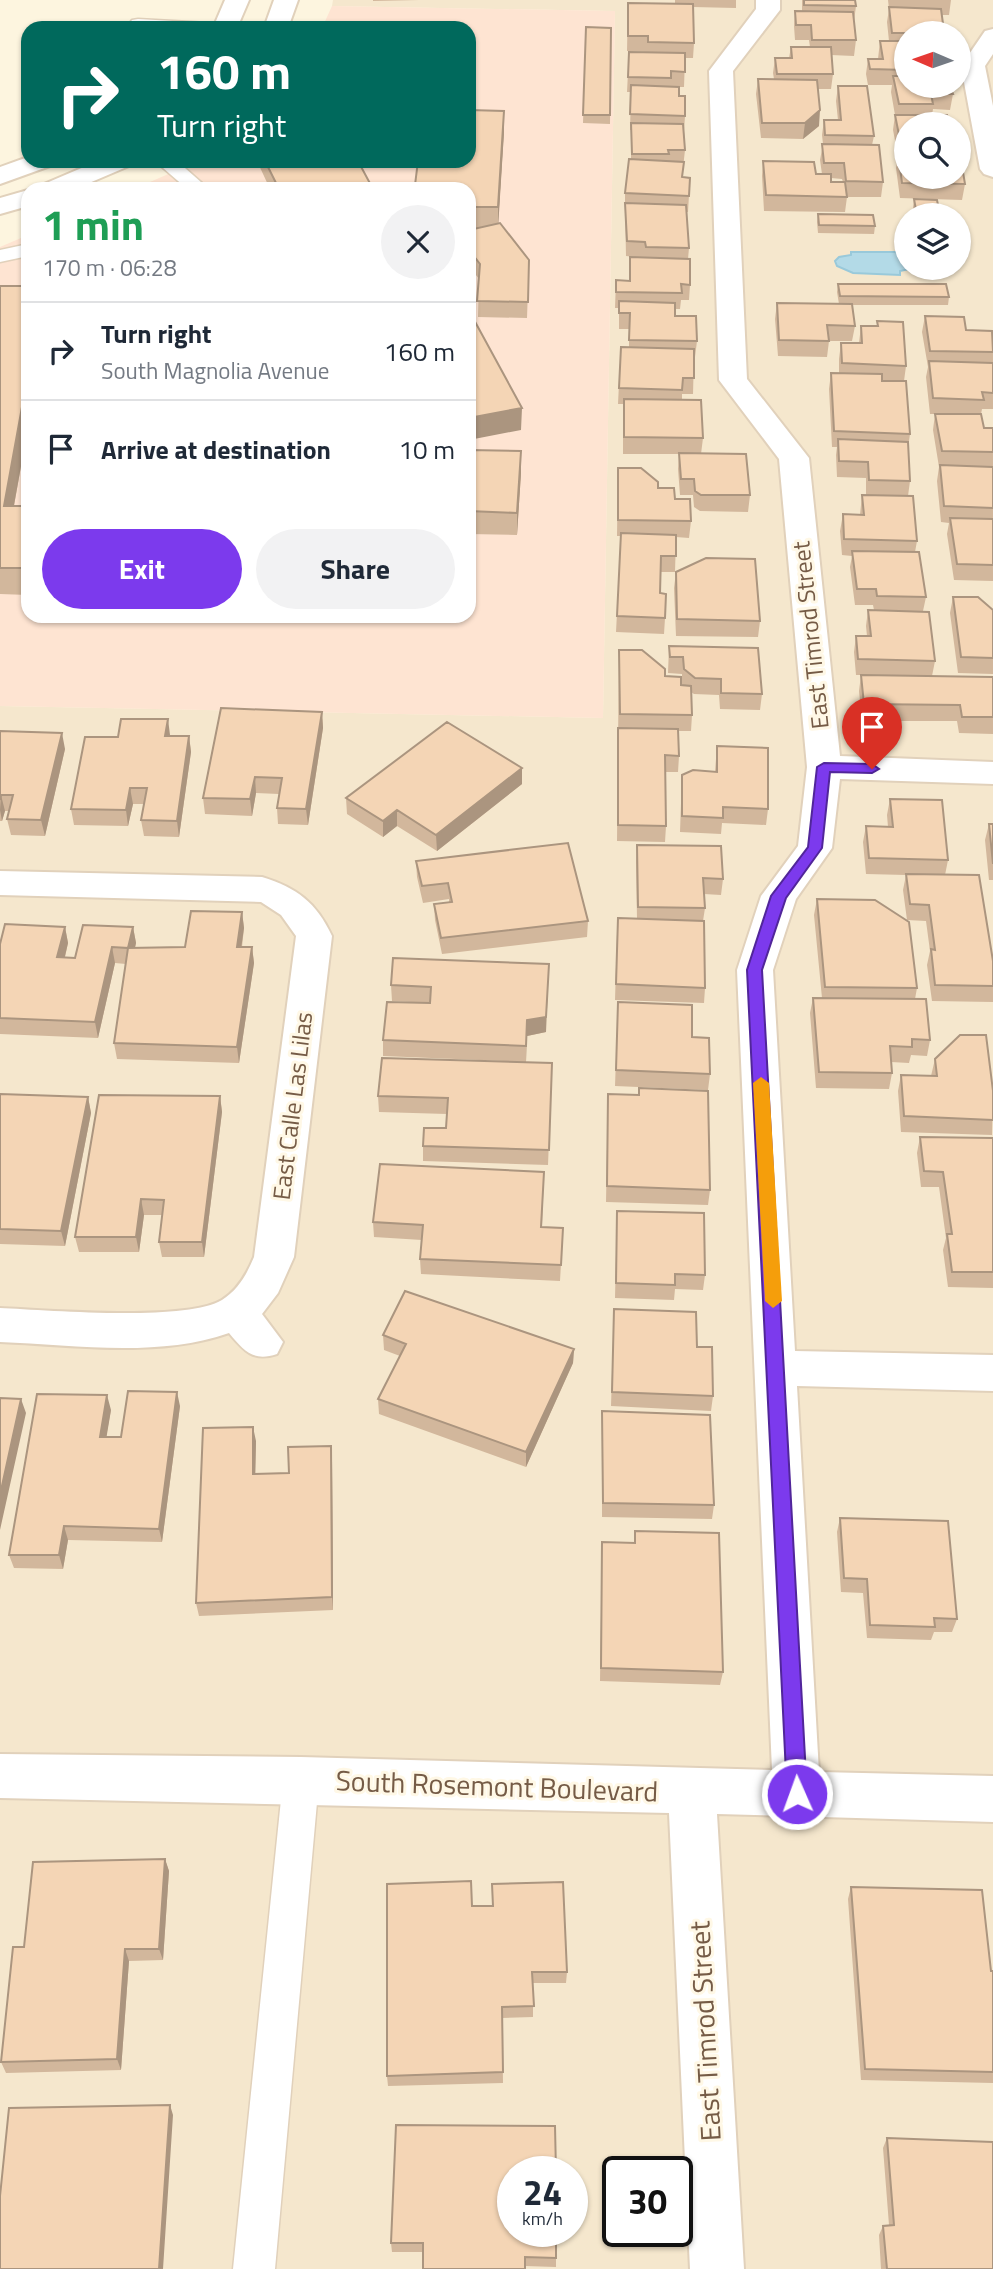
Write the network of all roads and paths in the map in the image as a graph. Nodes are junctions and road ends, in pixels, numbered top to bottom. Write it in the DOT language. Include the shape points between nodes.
graph roads {
  1 [pos="237,0"];
  2 [pos="286,0"];
  3 [pos="768,0"];
  4 [pos="228,21"];
  5 [pos="278,21"];
  6 [pos="993,36"];
  7 [pos="22,168"];
  8 [pos="104,168"];
  9 [pos="174,168"];
  10 [pos="993,169"];
  11 [pos="0,176"];
  12 [pos="71,182"];
  13 [pos="191,182"];
  14 [pos="21,200"];
  15 [pos="0,206"];
  16 [pos="21,252"];
  17 [pos="0,256"];
  18 [pos="824,767"];
  19 [pos="993,773"];
  20 [pos="0,883"];
  21 [pos="0,1325"];
  22 [pos="777,1368"];
  23 [pos="993,1373"];
  24 [pos="0,1776"];
  25 [pos="301,1780"];
  26 [pos="692,1793"];
  27 [pos="797,1794"];
  28 [pos="993,1799"];
  29 [pos="254,2269"];
  30 [pos="717,2269"];
  1 -- 4 [label="street"];
  2 -- 5 [label="street"];
  3 -- 18 [label="street, East Timrod Street" via="768,10 721,71 733,380 794,458"];
  6 -- 10 [label="street" via="973,66"];
  7 -- 11 [label="street"];
  8 -- 12 [label="street"];
  9 -- 13 [label="lane"];
  14 -- 15 [label="street"];
  16 -- 17 [label="lane"];
  18 -- 19 [label="street"];
  18 -- 22 [label="street, East Timrod Street" via="815,848 779,896 755,970"];
  20 -- 21 [label="street, East Calle Las Lilas" via="242,888 298,897 314,936 274,1257 249,1327"];
  22 -- 23 [label="street"];
  22 -- 27 [label="street, East Timrod Street"];
  24 -- 25 [label="street, South Rosemont Boulevard"];
  25 -- 26 [label="street, South Rosemont Boulevard"];
  25 -- 29 [label="lane"];
  26 -- 27 [label="street, South Rosemont Boulevard"];
  26 -- 30 [label="street, East Timrod Street"];
  27 -- 28 [label="street, South Rosemont Boulevard"];
}
